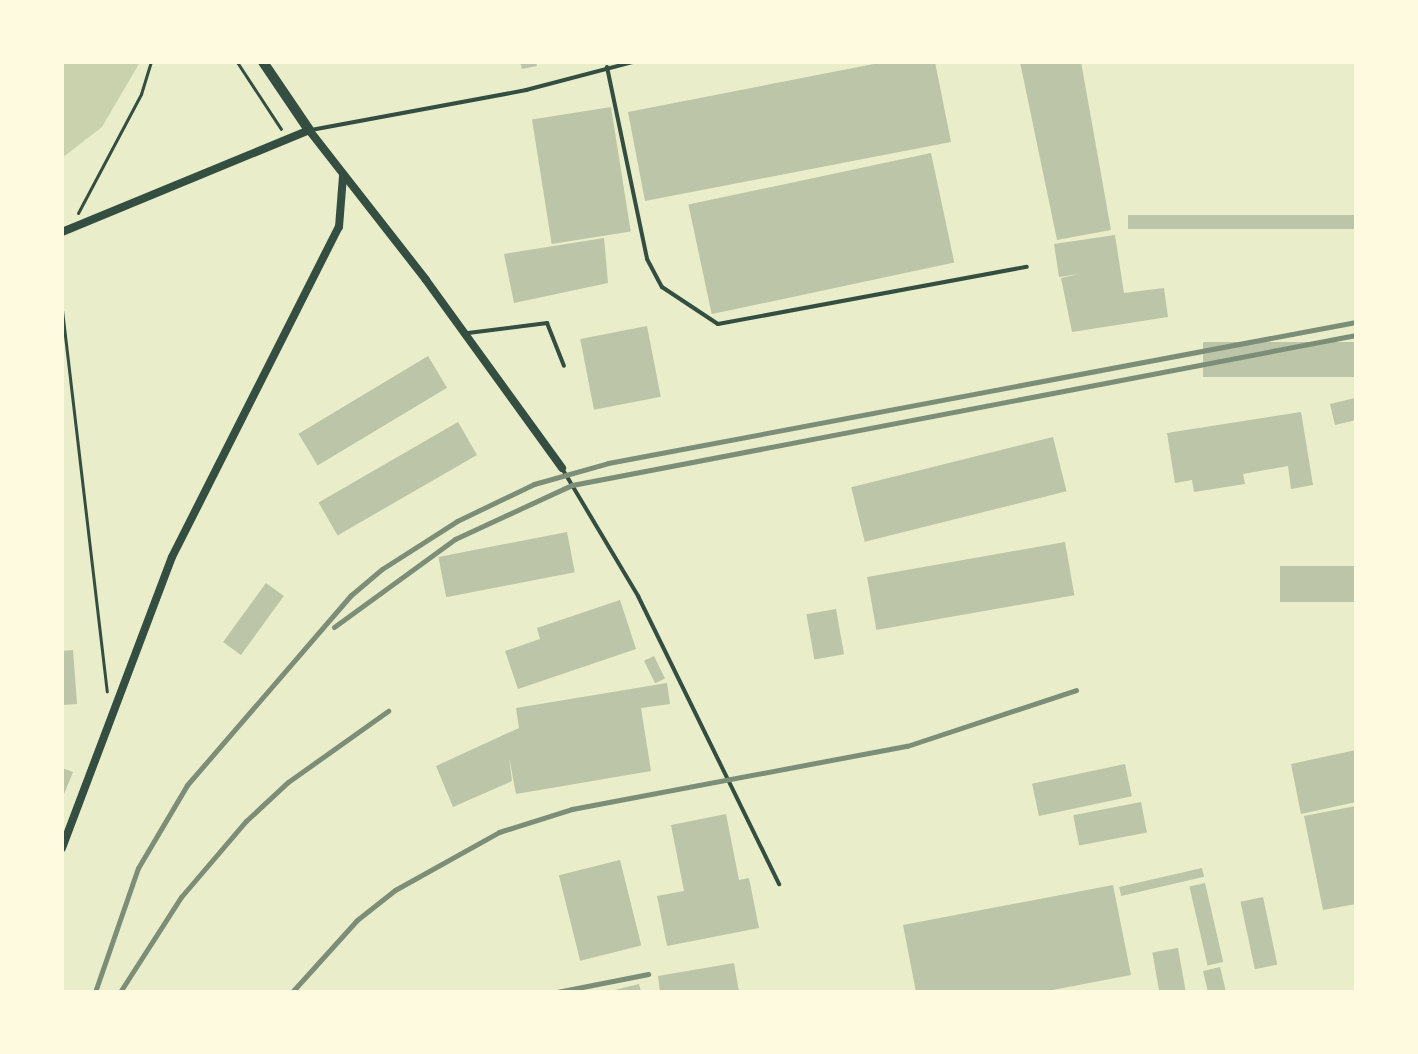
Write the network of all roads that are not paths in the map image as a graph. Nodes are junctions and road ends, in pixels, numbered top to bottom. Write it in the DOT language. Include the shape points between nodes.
graph roads {
  1 [pos="263,62"];
  2 [pos="633,62"];
  3 [pos="607,67"];
  4 [pos="309,130"];
  5 [pos="343,176"];
  6 [pos="66,232"];
  7 [pos="1027,267"];
  8 [pos="465,334"];
  9 [pos="564,366"];
  10 [pos="562,468"];
  11 [pos="62,848"];
  12 [pos="779,884"];
  1 -- 4 [label="street"];
  2 -- 3 [label="lane"];
  3 -- 4 [label="lane" via="526,90"];
  3 -- 7 [label="lane" via="647,259 662,287 718,324"];
  4 -- 5 [label="street"];
  4 -- 6 [label="street"];
  5 -- 8 [label="street"];
  5 -- 11 [label="street" via="339,227 172,557"];
  8 -- 9 [label="lane" via="547,323"];
  8 -- 10 [label="street"];
  10 -- 12 [label="lane" via="638,596"];
}
